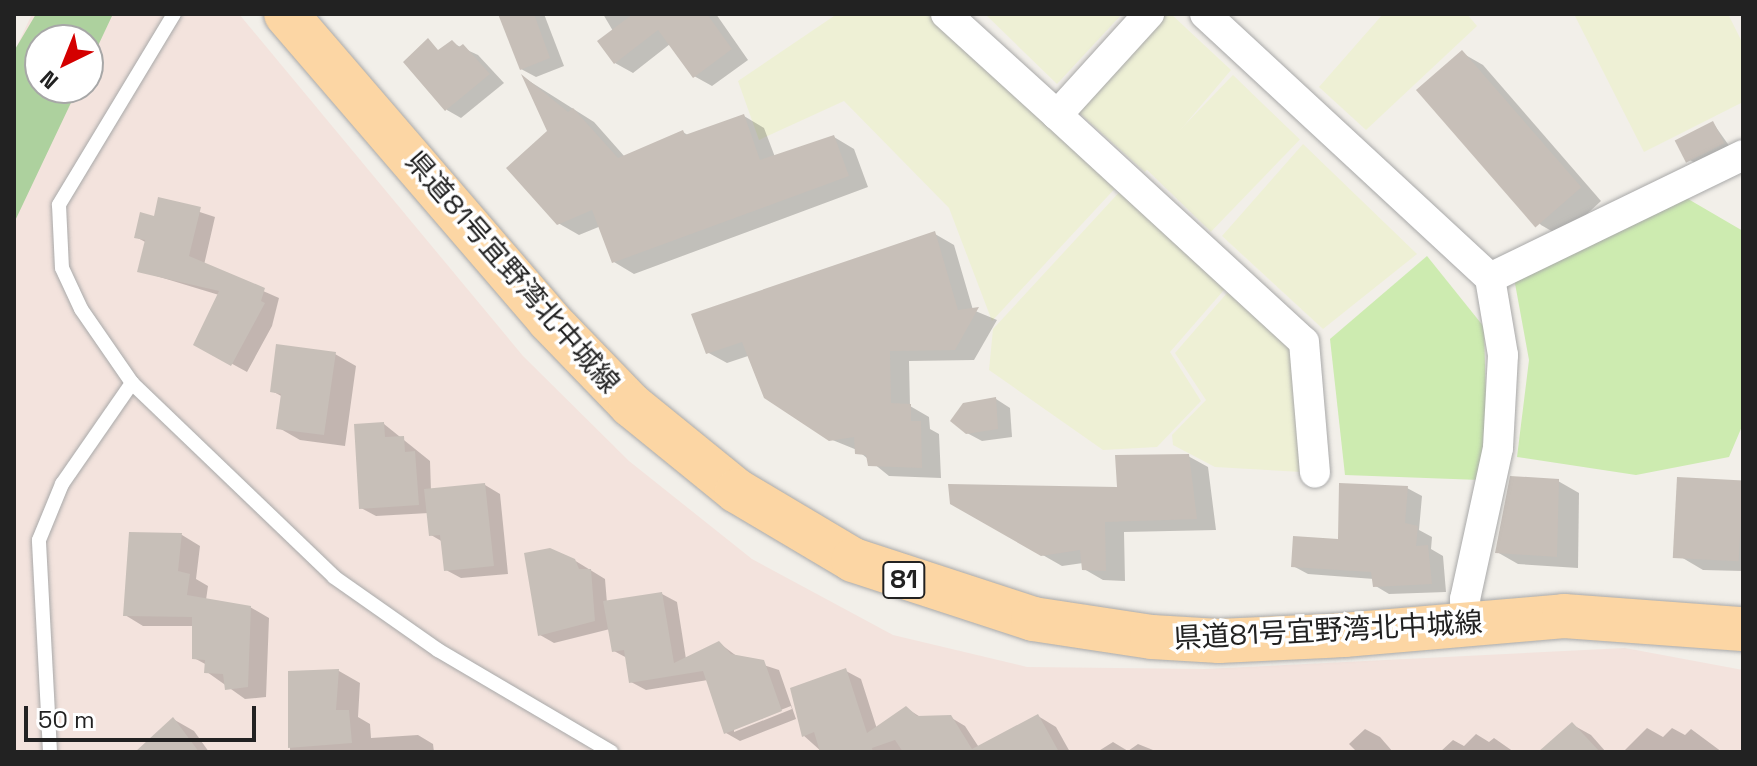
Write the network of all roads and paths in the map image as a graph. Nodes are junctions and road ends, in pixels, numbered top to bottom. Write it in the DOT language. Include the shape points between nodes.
graph roads {
  1 [pos="174,14"];
  2 [pos="286,14"];
  3 [pos="946,14"];
  4 [pos="1149,14"];
  5 [pos="1205,14"];
  6 [pos="1057,115"];
  7 [pos="1743,155"];
  8 [pos="1490,278"];
  9 [pos="132,383"];
  10 [pos="1315,473"];
  11 [pos="1467,625"];
  12 [pos="1743,629"];
  13 [pos="50,752"];
  14 [pos="611,752"];
  1 -- 9 [label="lane" via="59,205 62,268 81,309"];
  2 -- 11 [label="main road, 県道81号宜野湾北中城線 / 81" via="549,320 631,405 737,491 853,560 1033,619 1152,637 1235,640"];
  3 -- 6 [label="street"];
  4 -- 6 [label="street"];
  5 -- 8 [label="street"];
  6 -- 10 [label="street" via="1304,342"];
  7 -- 8 [label="street"];
  8 -- 11 [label="street" via="1503,355 1498,448 1465,599"];
  9 -- 13 [label="lane" via="62,484 39,540"];
  9 -- 14 [label="lane" via="334,577 438,650"];
  11 -- 12 [label="main road, 県道81号宜野湾北中城線 / 81" via="1564,616"];
}
